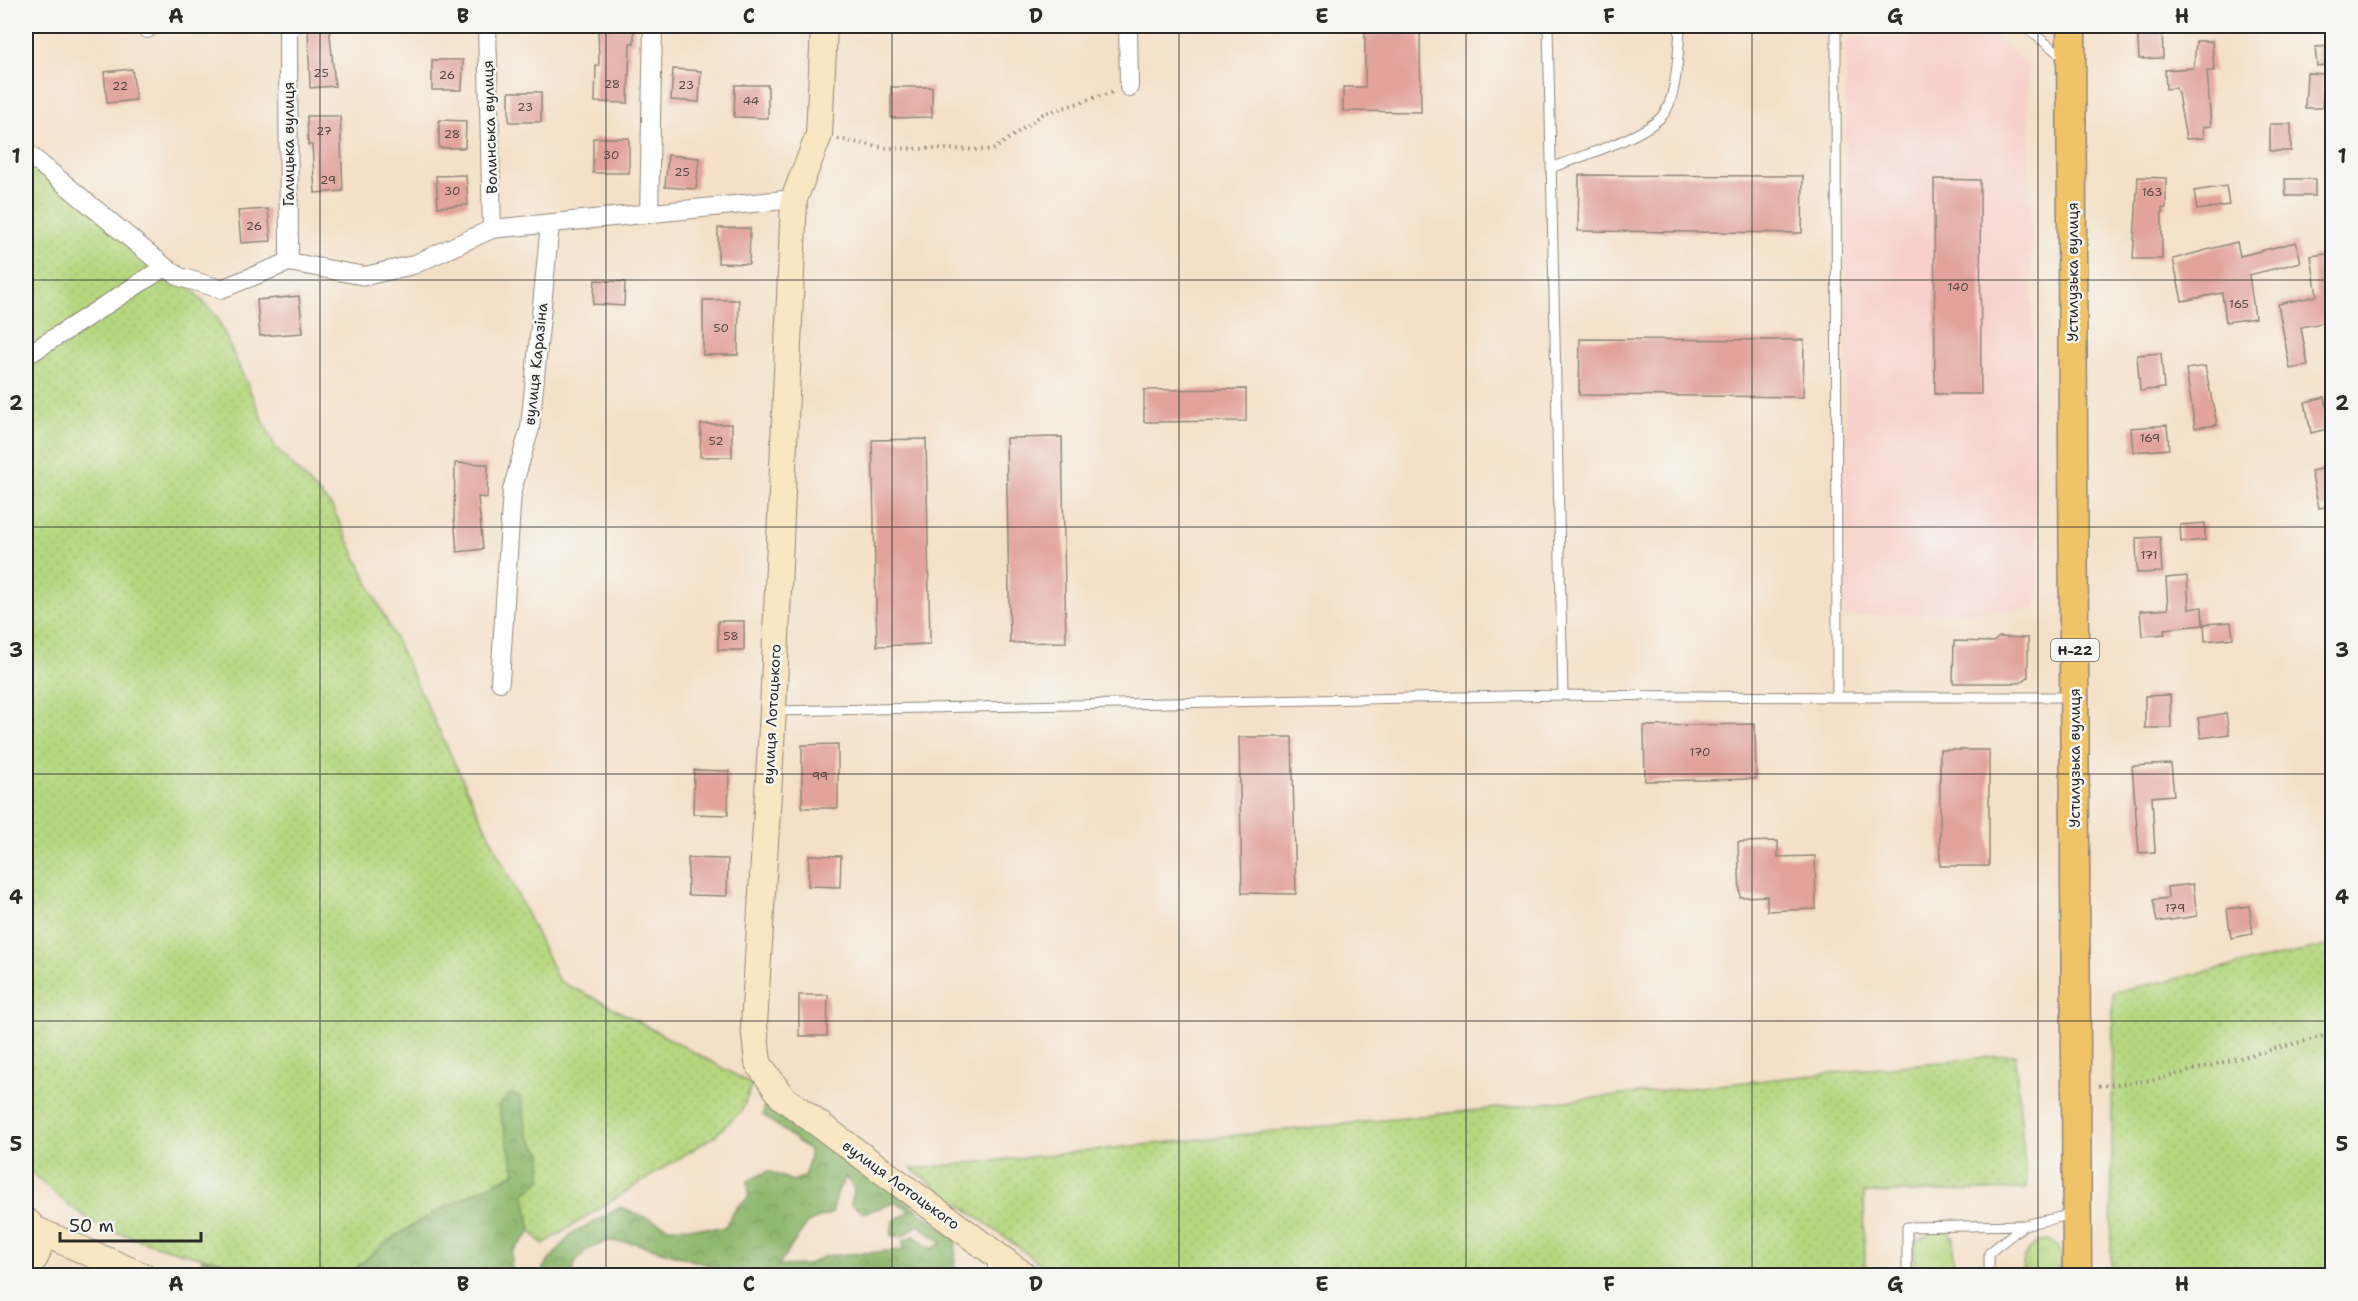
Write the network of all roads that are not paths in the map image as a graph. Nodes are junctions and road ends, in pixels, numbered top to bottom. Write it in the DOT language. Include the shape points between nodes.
graph roads {
  1 [pos="288,26"];
  2 [pos="487,26"];
  3 [pos="653,26"];
  4 [pos="824,26"];
  5 [pos="1128,26"];
  6 [pos="1548,26"];
  7 [pos="1680,26"];
  8 [pos="1836,26"];
  9 [pos="2024,26"];
  10 [pos="2071,26"];
  11 [pos="2072,64"];
  12 [pos="1129,87"];
  13 [pos="26,152"];
  14 [pos="1551,168"];
  15 [pos="794,199"];
  16 [pos="649,214"];
  17 [pos="550,224"];
  18 [pos="492,229"];
  19 [pos="289,262"];
  20 [pos="165,267"];
  21 [pos="26,356"];
  22 [pos="500,682"];
  23 [pos="1563,695"];
  24 [pos="1837,697"];
  25 [pos="2075,697"];
  26 [pos="773,711"];
  27 [pos="2077,1214"];
  28 [pos="28,1223"];
  29 [pos="2024,1225"];
  30 [pos="992,1263"];
  31 [pos="26,1267"];
  32 [pos="143,1275"];
  33 [pos="1026,1275"];
  34 [pos="1907,1275"];
  35 [pos="1989,1275"];
  36 [pos="2077,1275"];
  1 -- 19 [label="street, Галицька вулиця"];
  2 -- 18 [label="street, Волинська вулиця"];
  3 -- 16 [label="street"];
  4 -- 15 [label="street, вулиця Лотоцького" via="819,135"];
  5 -- 12 [label="street"];
  6 -- 14 [label="lane"];
  7 -- 14 [label="lane" via="1677,74 1664,115 1629,138"];
  8 -- 24 [label="lane"];
  9 -- 11 [label="lane"];
  10 -- 11 [label="main road, Устилузька вулиця / Н-22"];
  11 -- 25 [label="main road, Устилузька вулиця / Н-22"];
  13 -- 20 [label="street"];
  14 -- 23 [label="lane"];
  15 -- 16 [label="street"];
  15 -- 26 [label="street, вулиця Лотоцького"];
  16 -- 17 [label="street"];
  17 -- 18 [label="street"];
  17 -- 22 [label="street, вулиця Каразіна" via="530,428 512,490"];
  18 -- 19 [label="street" via="413,265 365,276"];
  19 -- 20 [label="street" via="221,289 180,277"];
  20 -- 21 [label="street"];
  23 -- 24 [label="lane"];
  23 -- 26 [label="lane"];
  24 -- 25 [label="lane"];
  25 -- 27 [label="main road, Устилузька вулиця / Н-22"];
  26 -- 30 [label="street, вулиця Лотоцького" via="754,1025 758,1063 782,1097"];
  27 -- 29 [label="lane"];
  27 -- 36 [label="main road, Устилузька вулиця / Н-22"];
  28 -- 31 [label="street" via="39,1247 37,1256"];
  28 -- 32 [label="street"];
  29 -- 34 [label="lane" via="1907,1227"];
  29 -- 35 [label="lane" via="1989,1253"];
  30 -- 33 [label="street, вулиця Лотоцького"];
}
